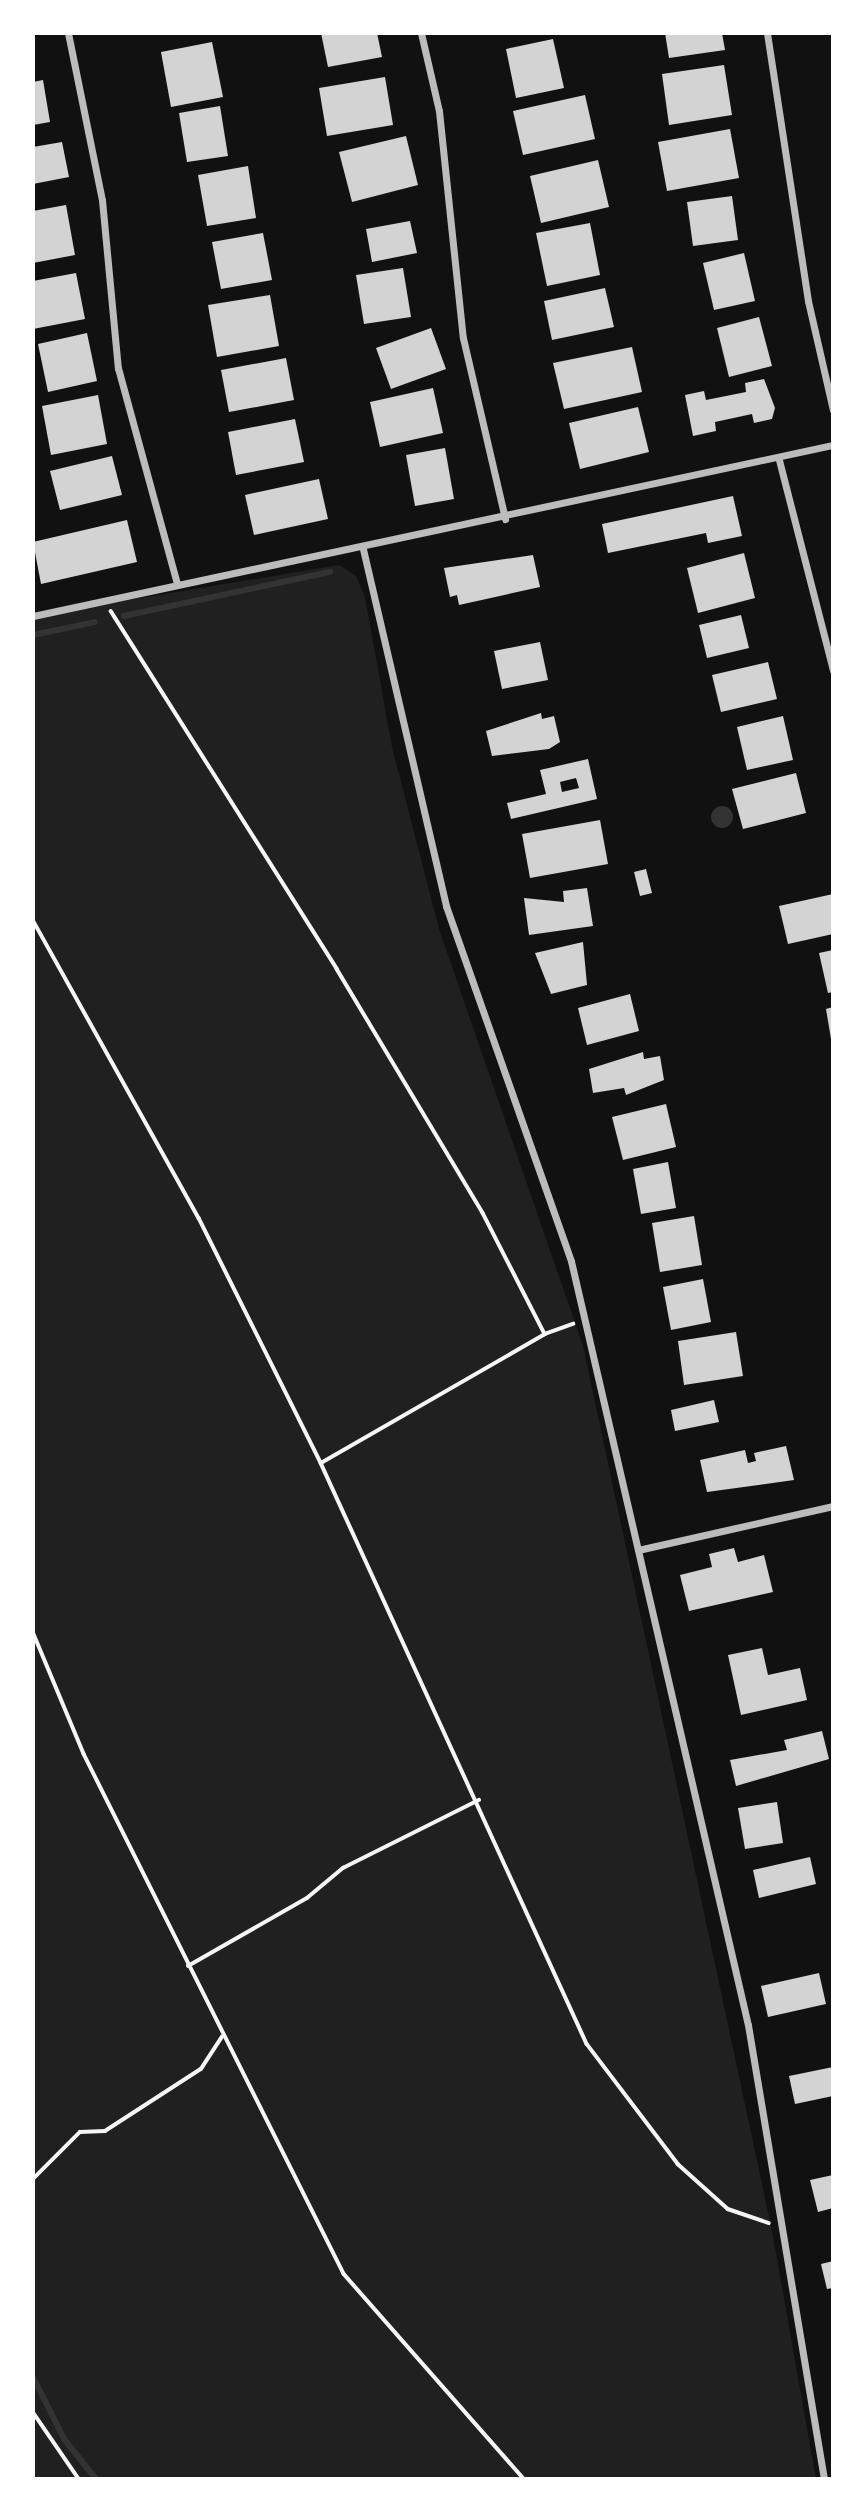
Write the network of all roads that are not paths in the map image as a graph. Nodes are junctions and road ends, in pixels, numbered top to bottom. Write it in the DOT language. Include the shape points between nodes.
graph roads {
  1 [pos="68,33"];
  2 [pos="421,33"];
  3 [pos="767,33"];
  4 [pos="833,410"];
  5 [pos="833,445"];
  6 [pos="779,460"];
  7 [pos="505,519"];
  8 [pos="363,549"];
  9 [pos="177,583"];
  10 [pos="33,616"];
  11 [pos="833,671"];
  12 [pos="833,1506"];
  13 [pos="638,1550"];
  14 [pos="824,2479"];
  1 -- 9 [label="street" via="102,200 118,368"];
  2 -- 7 [label="street" via="439,111 463,338"];
  3 -- 4 [label="street" via="808,301"];
  5 -- 6 [label="street"];
  6 -- 7 [label="street"];
  6 -- 11 [label="street"];
  7 -- 8 [label="street"];
  8 -- 9 [label="street"];
  8 -- 13 [label="street" via="446,906 571,1261"];
  9 -- 10 [label="street"];
  12 -- 13 [label="street"];
  13 -- 14 [label="street" via="748,2025 777,2226"];
}
